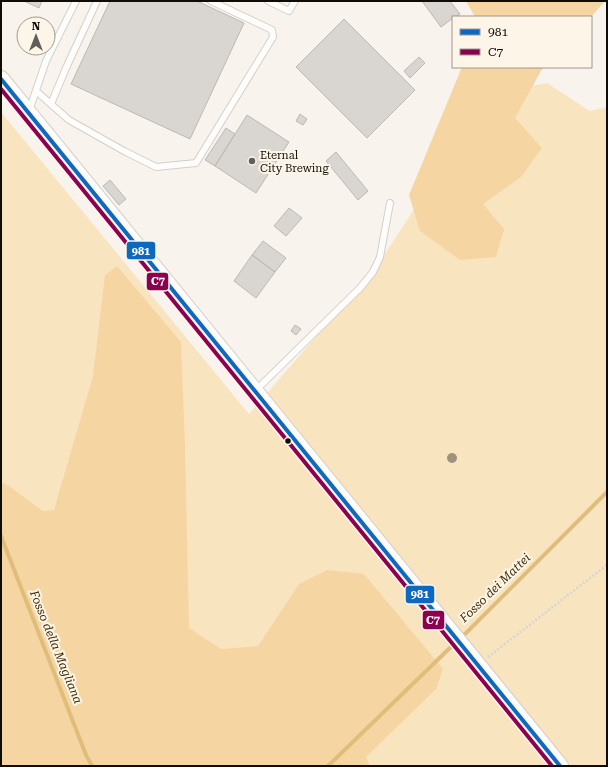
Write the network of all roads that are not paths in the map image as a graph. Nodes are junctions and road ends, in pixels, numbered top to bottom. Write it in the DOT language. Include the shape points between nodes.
graph roads {
  1 [pos="76,1"];
  2 [pos="97,1"];
  3 [pos="211,1"];
  4 [pos="268,1"];
  5 [pos="295,1"];
  6 [pos="1,79"];
  7 [pos="36,91"];
  8 [pos="51,104"];
  9 [pos="28,112"];
  10 [pos="390,203"];
  11 [pos="255,391"];
  12 [pos="560,766"];
  1 -- 7 [label="lane" via="46,61"];
  2 -- 8 [label="lane"];
  3 -- 8 [label="lane" via="272,30 273,37 196,163 156,167 68,120"];
  4 -- 5 [label="lane" via="289,11"];
  6 -- 9 [label="street"];
  7 -- 8 [label="lane"];
  7 -- 9 [label="lane"];
  9 -- 11 [label="street"];
  10 -- 11 [label="lane" via="380,257 373,272 360,288"];
  11 -- 12 [label="street"];
}
